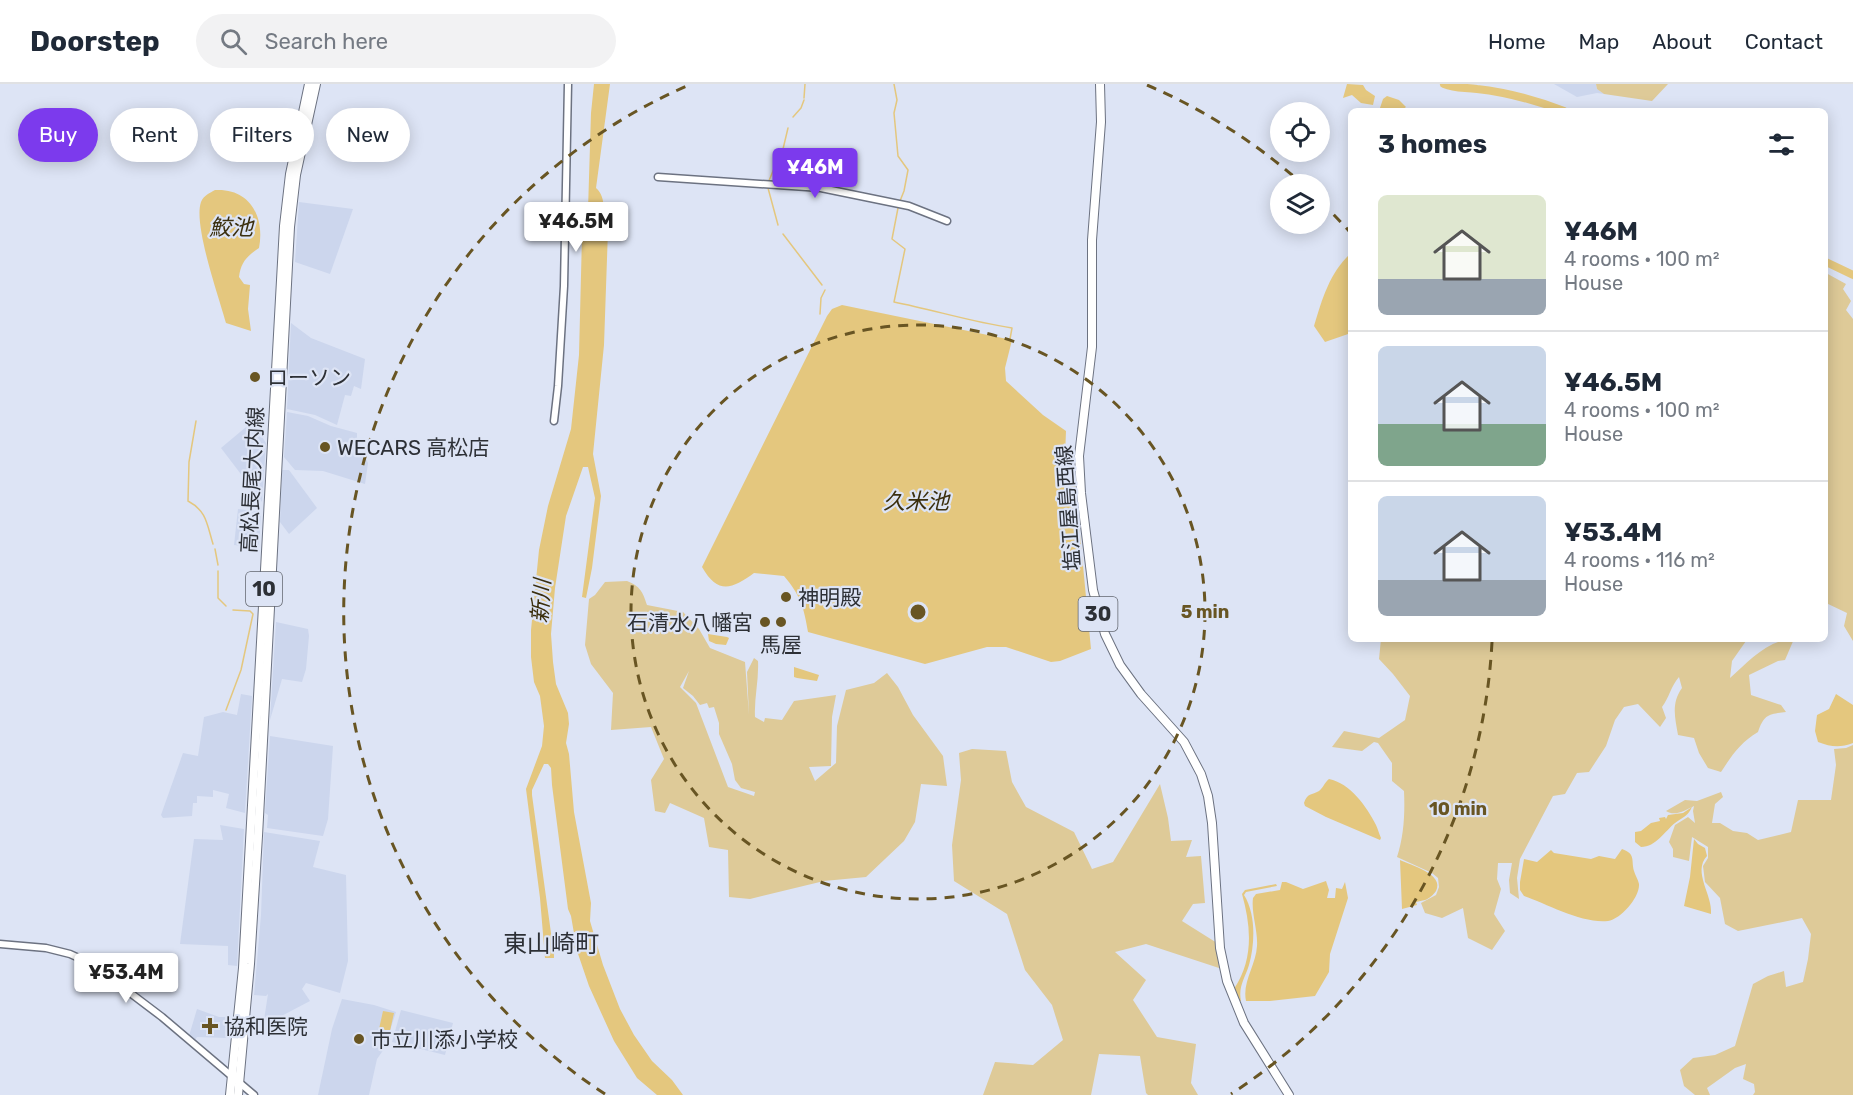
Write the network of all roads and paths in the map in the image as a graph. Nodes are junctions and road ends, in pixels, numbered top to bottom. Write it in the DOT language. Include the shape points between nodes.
graph roads {
  1 [pos="309,84"];
  2 [pos="316,84"];
  3 [pos="568,84"];
  4 [pos="1100,84"];
  5 [pos="658,177"];
  6 [pos="947,221"];
  7 [pos="554,421"];
  8 [pos="0,944"];
  9 [pos="232,1076"];
  10 [pos="239,1083"];
  11 [pos="230,1095"];
  12 [pos="238,1095"];
  13 [pos="254,1095"];
  14 [pos="1289,1095"];
  1 -- 9 [label="main road, 高松長尾大内線 / 10" via="290,174 284,226 243,968"];
  2 -- 10 [label="main road, 高松長尾大内線 / 10" via="296,175 290,227 258,829"];
  3 -- 7 [label="street" via="564,286"];
  4 -- 14 [label="main road, 塩江屋島西線 / 30" via="1092,240 1092,347 1079,456 1093,590 1105,634 1120,666 1184,742 1201,774 1212,823 1227,981 1244,1023"];
  5 -- 6 [label="street" via="827,189 909,206"];
  8 -- 9 [label="street" via="55,950 92,964"];
  9 -- 10 [label="street"];
  9 -- 11 [label="main road, 高松長尾大内線 / 10"];
  10 -- 12 [label="main road, 高松長尾大内線 / 10"];
  10 -- 13 [label="street"];
}
